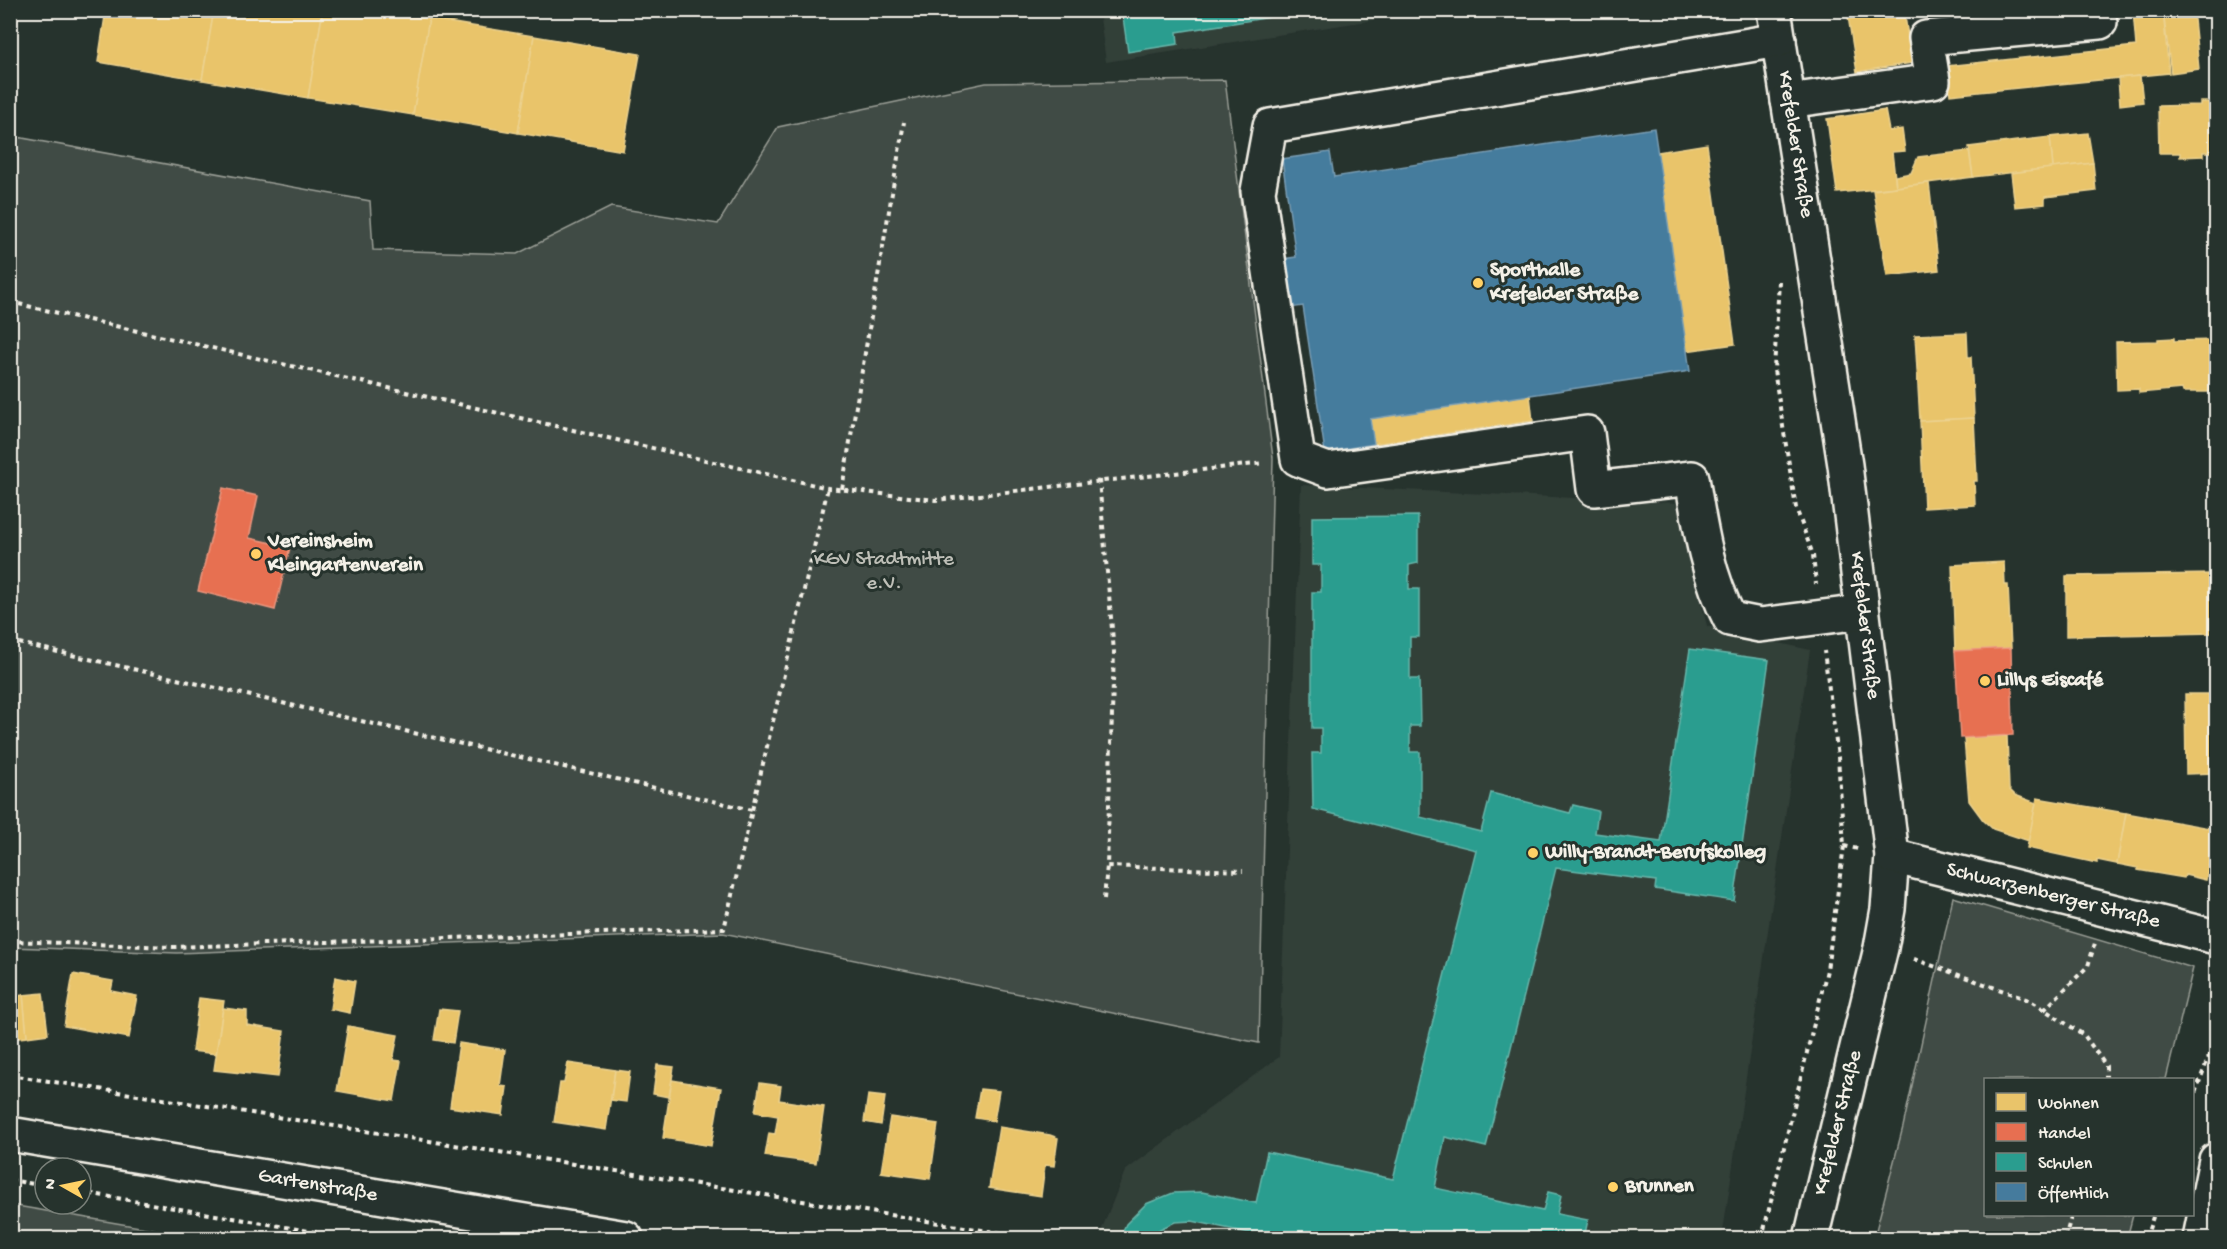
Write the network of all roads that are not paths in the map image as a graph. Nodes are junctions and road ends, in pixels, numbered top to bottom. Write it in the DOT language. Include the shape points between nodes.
graph roads {
  1 [pos="2100,22"];
  2 [pos="1776,25"];
  3 [pos="1788,101"];
  4 [pos="1862,612"];
  5 [pos="1892,856"];
  6 [pos="2217,937"];
  7 [pos="10,1134"];
  8 [pos="2217,1160"];
  9 [pos="626,1239"];
  10 [pos="1811,1239"];
  11 [pos="2200,1239"];
  1 -- 3 [label="street" via="1926,38 1933,81"];
  2 -- 3 [label="street, Krefelder Straße"];
  2 -- 4 [label="street" via="1270,126 1258,190 1298,459 1328,470 1587,433 1594,489 1692,478 1702,540 1718,597 1730,619 1760,626"];
  3 -- 4 [label="street, Krefelder Straße" via="1845,465"];
  4 -- 5 [label="street, Krefelder Straße"];
  5 -- 6 [label="street, Schwarzenberger Straße"];
  5 -- 10 [label="street, Krefelder Straße" via="1881,948"];
  7 -- 9 [label="street, Gartenstraße"];
  8 -- 11 [label="street"];
}
